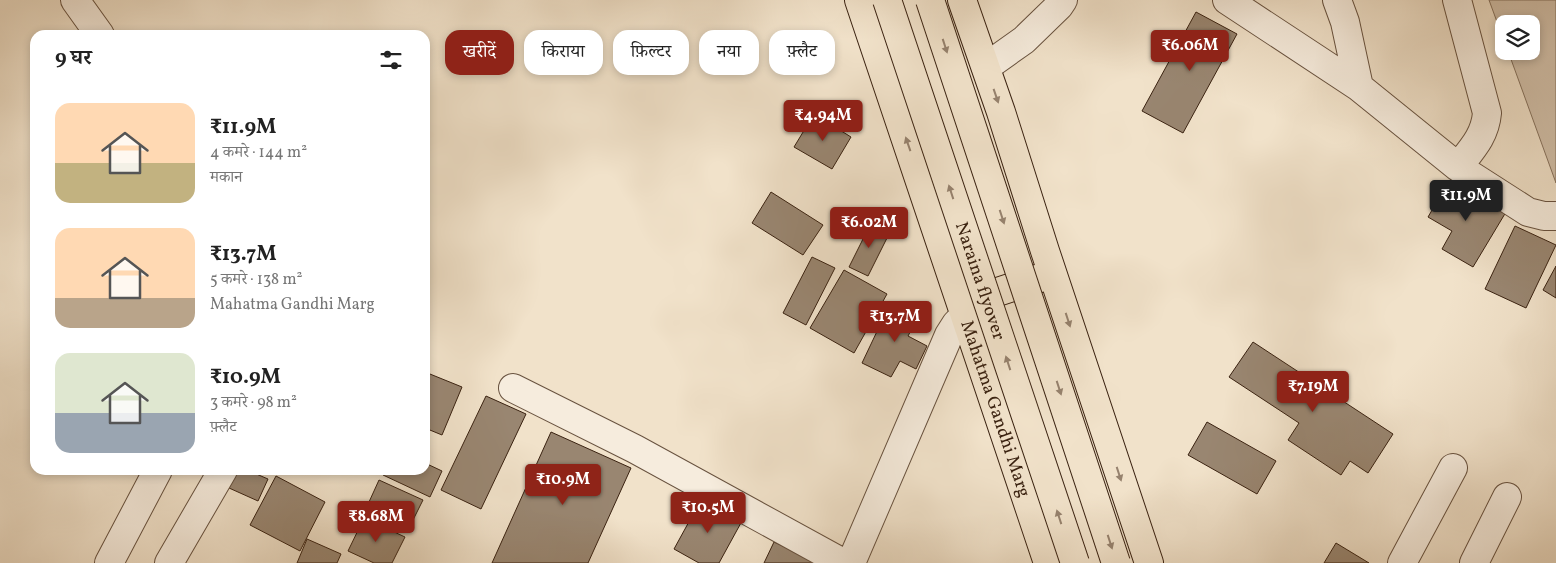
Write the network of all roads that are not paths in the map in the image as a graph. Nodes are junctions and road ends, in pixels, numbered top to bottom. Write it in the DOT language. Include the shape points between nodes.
graph roads {
  1 [pos="75,0"];
  2 [pos="859,0"];
  3 [pos="887,0"];
  4 [pos="930,0"];
  5 [pos="962,0"];
  6 [pos="1063,0"];
  7 [pos="1227,0"];
  8 [pos="1337,0"];
  9 [pos="1457,0"];
  10 [pos="96,30"];
  11 [pos="986,67"];
  12 [pos="1359,87"];
  13 [pos="1458,167"];
  14 [pos="1556,216"];
  15 [pos="1052,274"];
  16 [pos="963,309"];
  17 [pos="513,388"];
  18 [pos="1453,468"];
  19 [pos="155,475"];
  20 [pos="220,475"];
  21 [pos="1507,497"];
  22 [pos="109,563"];
  23 [pos="169,563"];
  24 [pos="843,563"];
  25 [pos="851,563"];
  26 [pos="1048,563"];
  27 [pos="1075,563"];
  28 [pos="1116,563"];
  29 [pos="1149,563"];
  30 [pos="1402,563"];
  31 [pos="1474,563"];
  1 -- 10 [label="street"];
  16 -- 2 [label="main road, Mahatma Gandhi Marg, one-way"];
  27 -- 3 [label="main road, Naraina flyover, one-way, bridge"];
  4 -- 28 [label="main road, one-way, bridge"];
  5 -- 11 [label="main road"];
  6 -- 11 [label="street" via="1024,40"];
  7 -- 12 [label="street"];
  8 -- 12 [label="street"];
  9 -- 13 [label="street" via="1487,113 1480,137"];
  11 -- 15 [label="main road, one-way"];
  12 -- 13 [label="street"];
  13 -- 14 [label="street" via="1528,212"];
  15 -- 16 [label="main road"];
  15 -- 29 [label="main road, one-way"];
  16 -- 25 [label="street"];
  16 -- 26 [label="main road, Mahatma Gandhi Marg"];
  17 -- 24 [label="street" via="635,449"];
  18 -- 30 [label="street"];
  19 -- 22 [label="street"];
  20 -- 23 [label="street"];
  21 -- 31 [label="street"];
}
